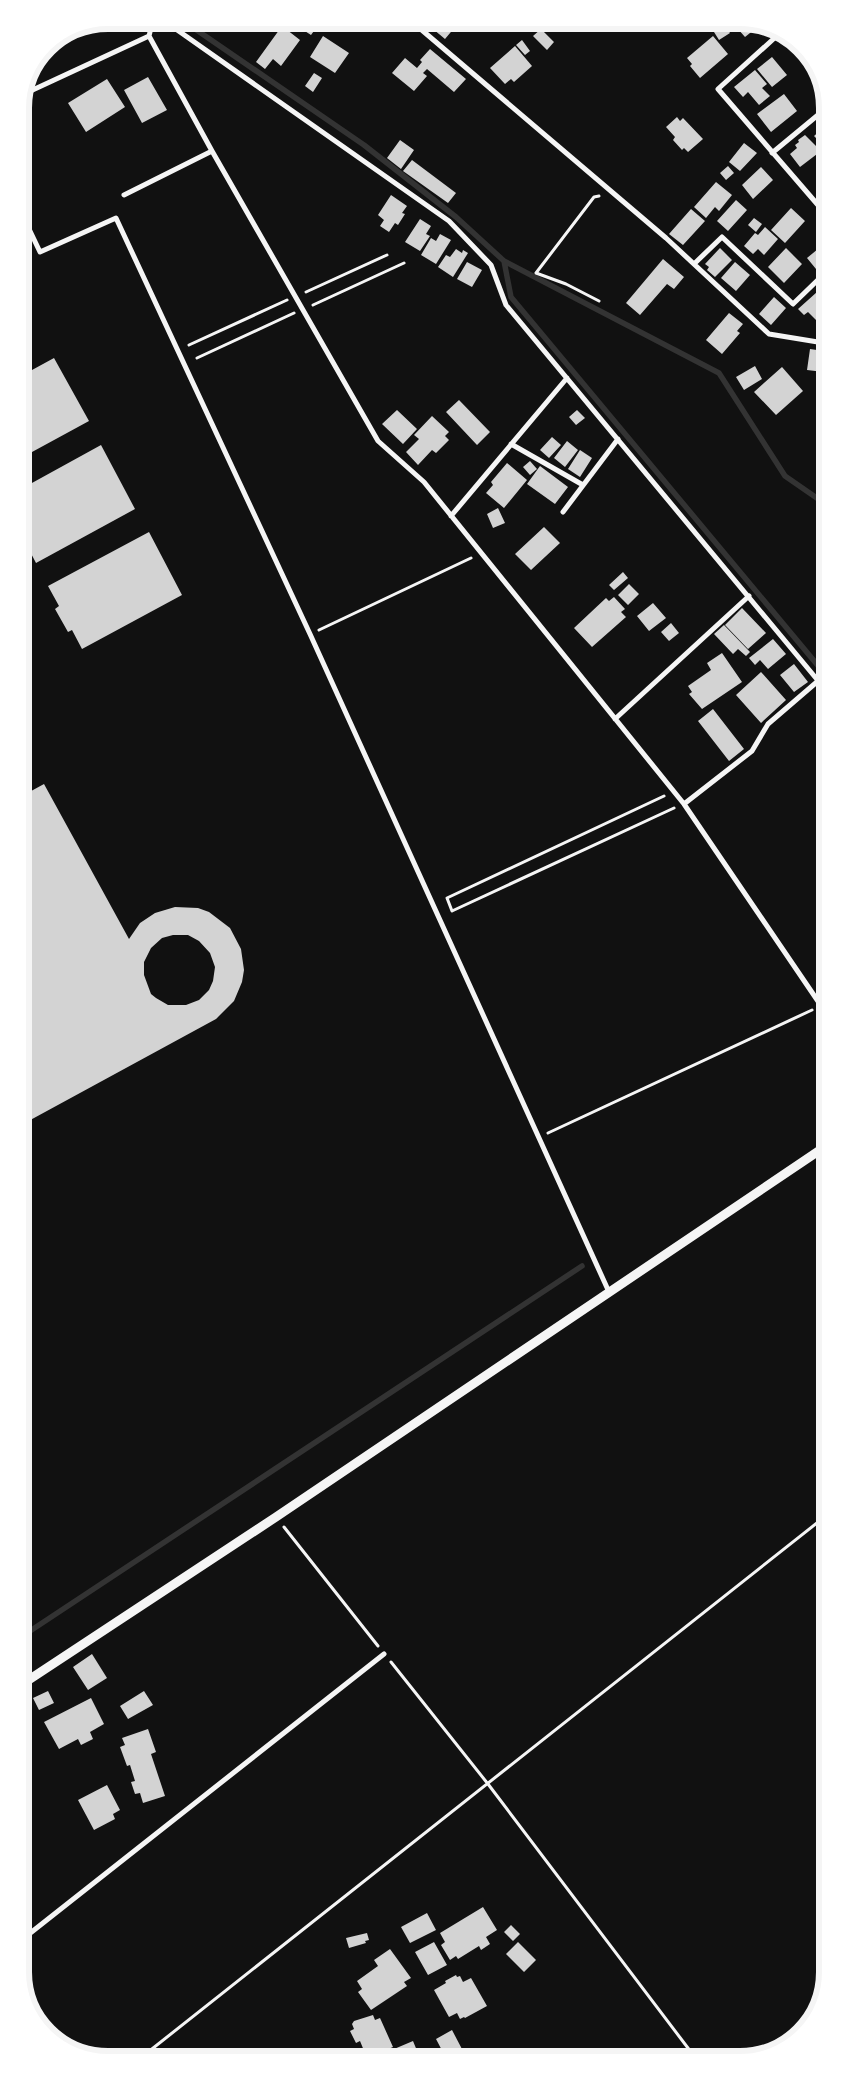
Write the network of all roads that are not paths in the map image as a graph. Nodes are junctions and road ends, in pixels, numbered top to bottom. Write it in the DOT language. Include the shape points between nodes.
graph roads {
  1 [pos="151,29"];
  2 [pos="176,29"];
  3 [pos="421,29"];
  4 [pos="149,36"];
  5 [pos="775,37"];
  6 [pos="30,91"];
  7 [pos="819,114"];
  8 [pos="212,151"];
  9 [pos="772,152"];
  10 [pos="124,195"];
  11 [pos="819,206"];
  12 [pos="29,229"];
  13 [pos="694,264"];
  14 [pos="819,279"];
  15 [pos="819,342"];
  16 [pos="567,378"];
  17 [pos="618,439"];
  18 [pos="511,444"];
  19 [pos="584,485"];
  20 [pos="563,512"];
  21 [pos="451,516"];
  22 [pos="749,596"];
  23 [pos="818,681"];
  24 [pos="615,719"];
  25 [pos="684,804"];
  26 [pos="819,1003"];
  27 [pos="819,1151"];
  28 [pos="609,1292"];
  29 [pos="384,1654"];
  30 [pos="29,1680"];
  31 [pos="29,1934"];
  1 -- 4 [label="street"];
  2 -- 16 [label="street" via="449,221 492,265 506,305"];
  3 -- 13 [label="street"];
  4 -- 6 [label="street"];
  4 -- 8 [label="street"];
  5 -- 9 [label="street" via="718,89"];
  7 -- 9 [label="street"];
  8 -- 10 [label="street"];
  8 -- 21 [label="street" via="378,441 424,482"];
  9 -- 11 [label="street"];
  12 -- 28 [label="street" via="40,252 116,218 310,634"];
  13 -- 14 [label="street" via="722,237 793,304"];
  13 -- 15 [label="street" via="769,334"];
  16 -- 17 [label="street"];
  16 -- 18 [label="street"];
  17 -- 19 [label="street"];
  17 -- 22 [label="street"];
  18 -- 19 [label="street"];
  18 -- 21 [label="street"];
  19 -- 20 [label="street"];
  21 -- 24 [label="street"];
  22 -- 23 [label="street"];
  22 -- 24 [label="street"];
  23 -- 25 [label="street" via="768,724 752,751"];
  24 -- 25 [label="street"];
  25 -- 26 [label="street"];
  27 -- 28 [label="street"];
  28 -- 30 [label="street"];
  29 -- 31 [label="street"];
}
